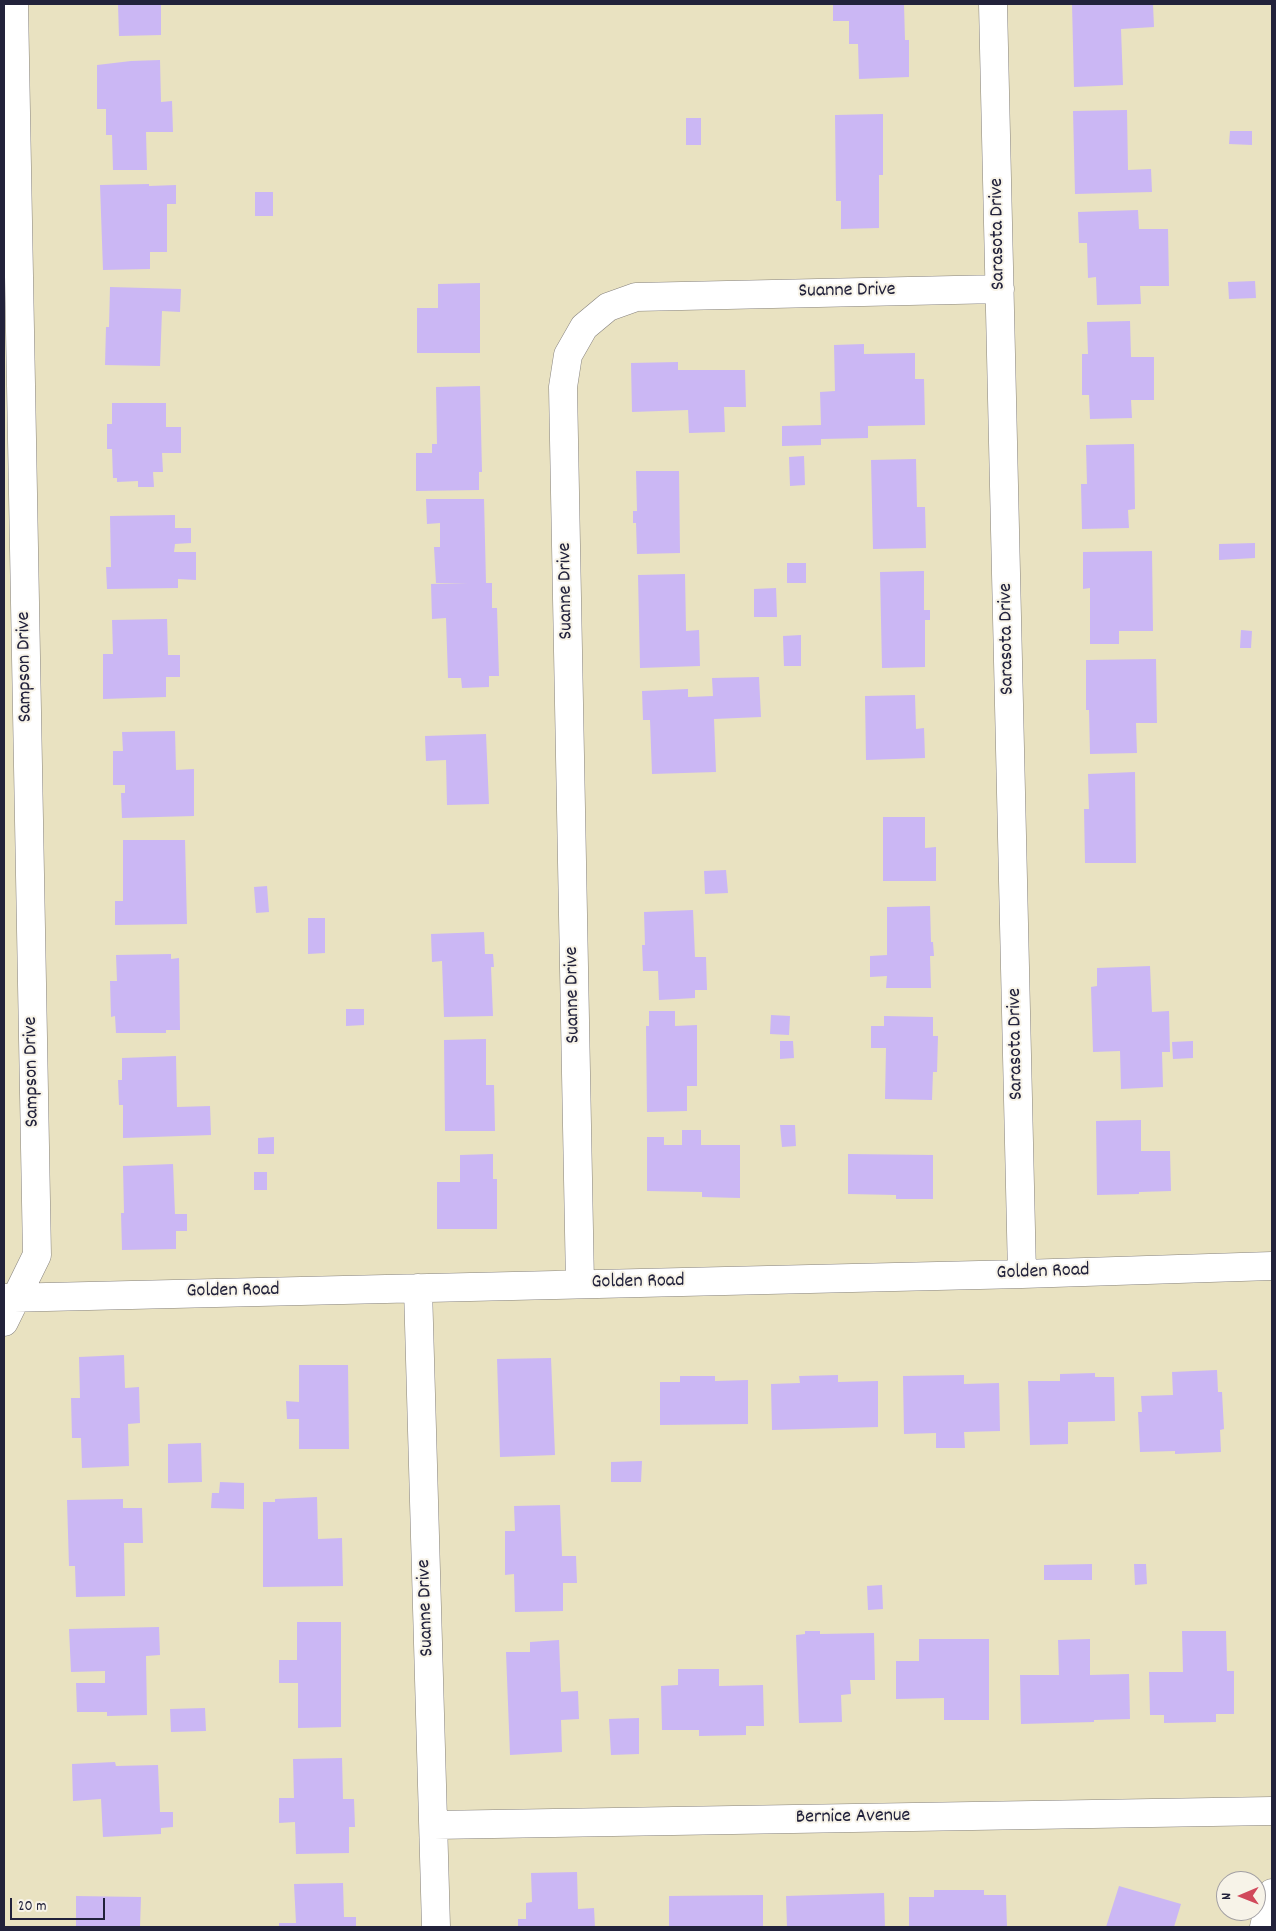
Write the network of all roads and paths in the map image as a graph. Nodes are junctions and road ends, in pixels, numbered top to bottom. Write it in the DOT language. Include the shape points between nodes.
graph roads {
  1 [pos="14,4"];
  2 [pos="993,4"];
  3 [pos="1000,289"];
  4 [pos="1272,1266"];
  5 [pos="1022,1274"];
  6 [pos="580,1284"];
  7 [pos="418,1288"];
  8 [pos="10,1298"];
  9 [pos="4,1322"];
  10 [pos="1272,1811"];
  11 [pos="434,1825"];
  12 [pos="1272,1893"];
  13 [pos="436,1927"];
  14 [pos="1264,1927"];
  1 -- 8 [label="street, Sampson Drive" via="37,1255"];
  2 -- 3 [label="street, Sarasota Drive"];
  3 -- 5 [label="street, Sarasota Drive"];
  3 -- 6 [label="street, Suanne Drive" via="636,297 608,307 584,327 568,355 563,387"];
  4 -- 5 [label="street, Golden Road"];
  5 -- 6 [label="street, Golden Road"];
  6 -- 7 [label="street, Golden Road"];
  7 -- 8 [label="street, Golden Road"];
  7 -- 11 [label="street, Suanne Drive"];
  8 -- 9 [label="street, Sampson Drive"];
  10 -- 11 [label="street, Bernice Avenue"];
  11 -- 13 [label="street, Suanne Drive"];
  12 -- 14 [label="street"];
}
